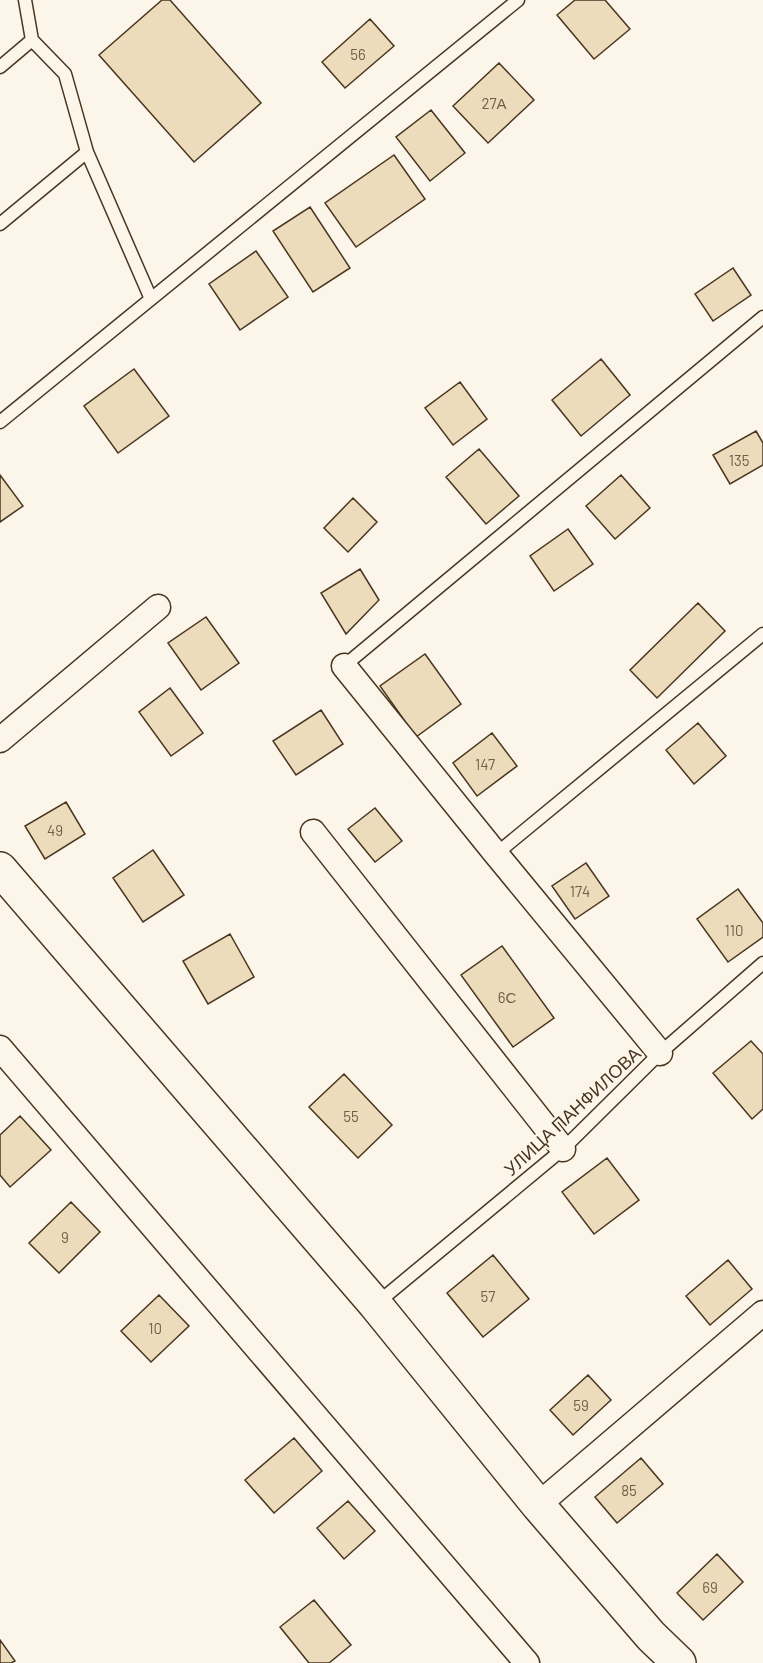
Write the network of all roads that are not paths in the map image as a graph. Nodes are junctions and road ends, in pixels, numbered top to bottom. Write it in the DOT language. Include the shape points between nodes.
graph roads {
  1 [pos="25,0"];
  2 [pos="518,0"];
  3 [pos="32,40"];
  4 [pos="0,67"];
  5 [pos="87,152"];
  6 [pos="0,224"];
  7 [pos="151,299"];
  8 [pos="763,317"];
  9 [pos="0,422"];
  10 [pos="158,607"];
  11 [pos="763,634"];
  12 [pos="344,666"];
  13 [pos="0,740"];
  14 [pos="313,832"];
  15 [pos="496,854"];
  16 [pos="0,869"];
  17 [pos="763,963"];
  18 [pos="0,1048"];
  19 [pos="660,1053"];
  20 [pos="563,1149"];
  21 [pos="375,1305"];
  22 [pos="763,1313"];
  23 [pos="538,1505"];
  24 [pos="527,1663"];
  25 [pos="679,1663"];
  1 -- 3 [label="lane"];
  2 -- 7 [label="lane"];
  3 -- 4 [label="lane"];
  3 -- 5 [label="lane" via="65,74"];
  5 -- 6 [label="lane"];
  5 -- 7 [label="lane"];
  7 -- 9 [label="lane"];
  8 -- 12 [label="lane"];
  10 -- 13 [label="street"];
  11 -- 15 [label="lane"];
  12 -- 15 [label="street"];
  14 -- 20 [label="street"];
  15 -- 19 [label="street"];
  16 -- 21 [label="main road"];
  17 -- 19 [label="lane, УЛИЦА ПАНФИЛОВА"];
  18 -- 24 [label="street"];
  19 -- 20 [label="lane, УЛИЦА ПАНФИЛОВА"];
  20 -- 21 [label="lane, УЛИЦА ПАНФИЛОВА"];
  21 -- 23 [label="main road"];
  22 -- 23 [label="street"];
  23 -- 25 [label="main road"];
}
